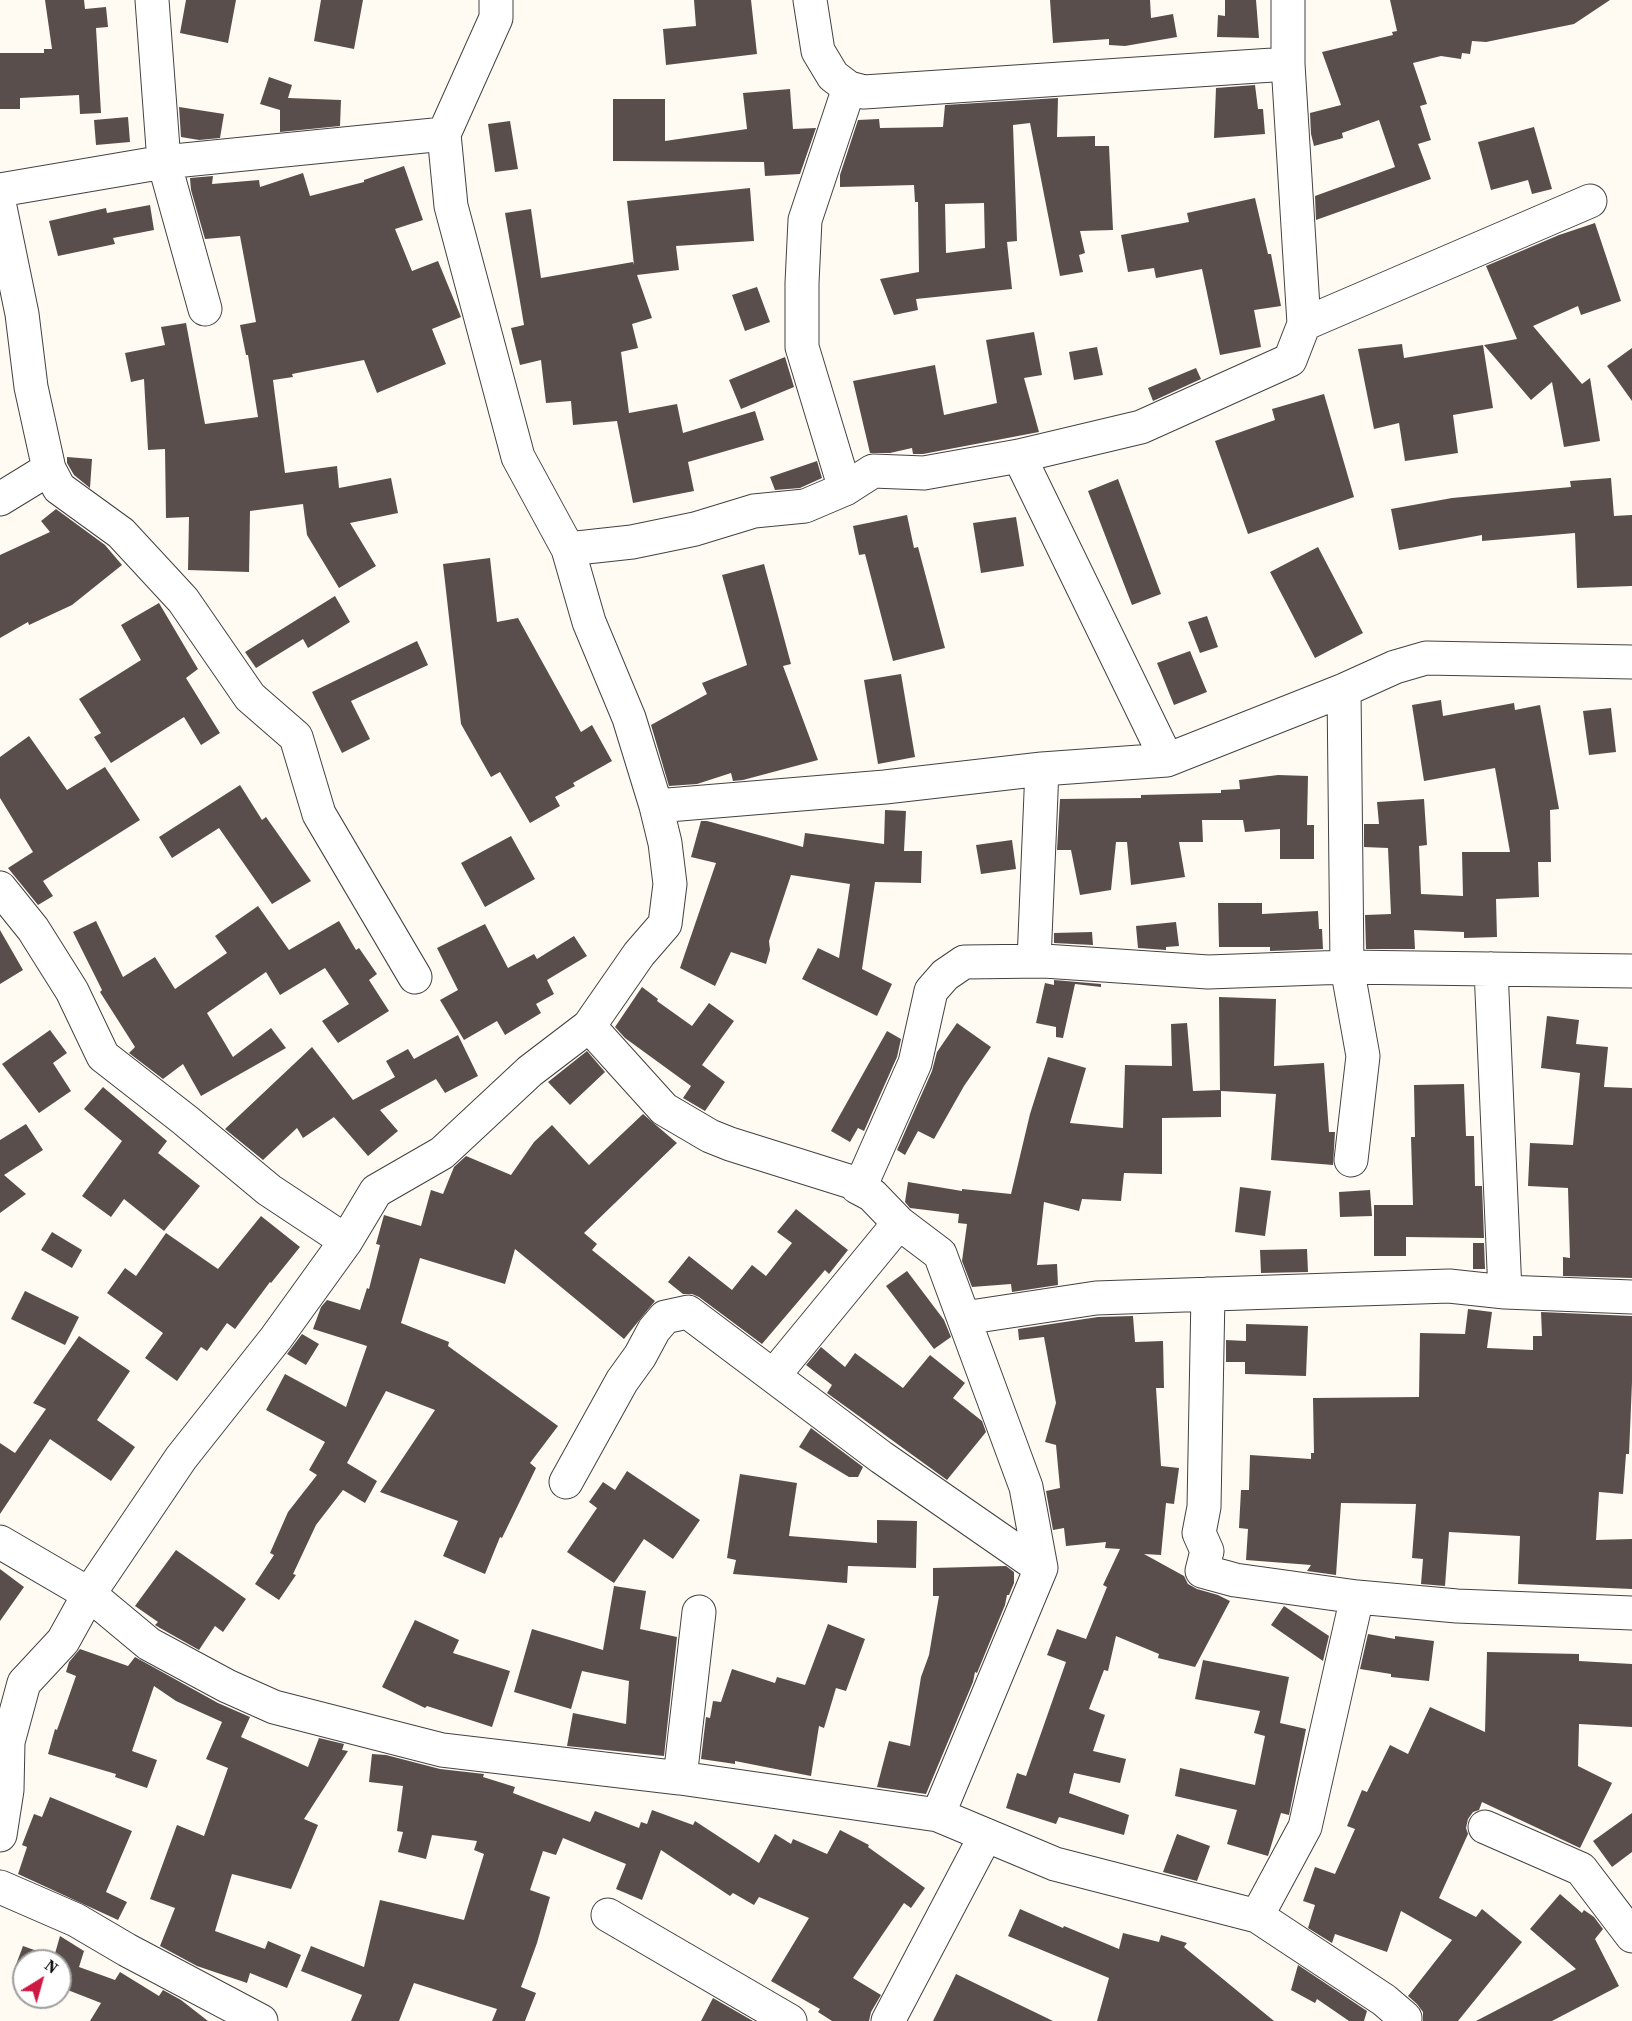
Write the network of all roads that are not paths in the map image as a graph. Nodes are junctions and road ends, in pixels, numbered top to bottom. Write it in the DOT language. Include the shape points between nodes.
graph roads {
  1 [pos="152,0"];
  2 [pos="495,0"];
  3 [pos="810,0"];
  4 [pos="1292,1"];
  5 [pos="1288,64"];
  6 [pos="849,88"];
  7 [pos="444,134"];
  8 [pos="164,162"];
  9 [pos="0,190"];
  10 [pos="1590,201"];
  11 [pos="0,207"];
  12 [pos="205,309"];
  13 [pos="1304,324"];
  14 [pos="1019,456"];
  15 [pos="49,469"];
  16 [pos="845,489"];
  17 [pos="0,499"];
  18 [pos="568,549"];
  19 [pos="1632,662"];
  20 [pos="1344,690"];
  21 [pos="1167,760"];
  22 [pos="1042,769"];
  23 [pos="656,806"];
  24 [pos="0,888"];
  25 [pos="1034,961"];
  26 [pos="1347,967"];
  27 [pos="1491,969"];
  28 [pos="1632,971"];
  29 [pos="415,977"];
  30 [pos="589,1026"];
  31 [pos="1351,1160"];
  32 [pos="861,1185"];
  33 [pos="899,1223"];
  34 [pos="346,1241"];
  35 [pos="1505,1292"];
  36 [pos="1209,1294"];
  37 [pos="1632,1297"];
  38 [pos="964,1318"];
  39 [pos="774,1375"];
  40 [pos="566,1482"];
  41 [pos="0,1542"];
  42 [pos="1041,1568"];
  43 [pos="88,1594"];
  44 [pos="1357,1597"];
  45 [pos="699,1612"];
  46 [pos="1632,1613"];
  47 [pos="680,1778"];
  48 [pos="938,1815"];
  49 [pos="1485,1827"];
  50 [pos="0,1835"];
  51 [pos="986,1835"];
  52 [pos="0,1887"];
  53 [pos="608,1915"];
  54 [pos="1257,1916"];
  55 [pos="1632,1936"];
  56 [pos="261,2021"];
  57 [pos="790,2021"];
  58 [pos="888,2021"];
  59 [pos="1404,2021"];
  1 -- 8 [label="street"];
  2 -- 7 [label="street" via="496,18"];
  3 -- 6 [label="street" via="818,51 833,75"];
  4 -- 5 [label="street"];
  5 -- 6 [label="street" via="864,92"];
  5 -- 13 [label="street"];
  6 -- 16 [label="street" via="805,220 802,283 802,347"];
  7 -- 8 [label="street"];
  7 -- 18 [label="street" via="451,206 518,457"];
  8 -- 9 [label="street"];
  8 -- 12 [label="street"];
  10 -- 13 [label="street"];
  11 -- 15 [label="street"];
  13 -- 14 [label="street" via="1290,360 1141,427"];
  14 -- 16 [label="street" via="924,473 873,471"];
  14 -- 21 [label="street"];
  15 -- 17 [label="street"];
  15 -- 29 [label="street" via="58,489 121,533 183,600 250,697 296,737 319,814"];
  16 -- 18 [label="street" via="805,506 754,511 632,542"];
  18 -- 23 [label="street" via="589,622 628,718"];
  19 -- 20 [label="street" via="1426,658"];
  20 -- 21 [label="street"];
  20 -- 26 [label="street"];
  21 -- 22 [label="street"];
  22 -- 23 [label="street"];
  22 -- 25 [label="street"];
  23 -- 30 [label="street" via="670,884 665,924"];
  24 -- 34 [label="street" via="33,929 72,991 103,1056 269,1190"];
  25 -- 26 [label="street" via="1209,972"];
  25 -- 32 [label="street" via="964,962 931,991 915,1063"];
  26 -- 27 [label="street"];
  26 -- 31 [label="street" via="1363,1056"];
  27 -- 28 [label="street"];
  27 -- 35 [label="street"];
  30 -- 32 [label="street" via="664,1109 688,1124 730,1144"];
  30 -- 34 [label="street" via="530,1071 442,1153 376,1191"];
  32 -- 33 [label="street" via="857,1187 872,1195"];
  33 -- 38 [label="street" via="940,1254"];
  33 -- 39 [label="street"];
  34 -- 43 [label="street" via="181,1458"];
  35 -- 36 [label="street" via="1449,1286"];
  35 -- 37 [label="street"];
  36 -- 38 [label="street" via="1096,1298"];
  36 -- 44 [label="street" via="1204,1507 1199,1533 1207,1551 1202,1571 1234,1580"];
  38 -- 42 [label="street" via="1026,1486"];
  39 -- 40 [label="street" via="688,1312 665,1317 622,1381"];
  39 -- 42 [label="street" via="880,1456"];
  41 -- 43 [label="street"];
  42 -- 48 [label="street"];
  43 -- 47 [label="street" via="149,1644 274,1707 442,1750"];
  43 -- 50 [label="street" via="63,1641 24,1683 8,1742"];
  44 -- 46 [label="street" via="1457,1606"];
  44 -- 54 [label="street" via="1305,1827"];
  45 -- 47 [label="street"];
  47 -- 48 [label="street"];
  48 -- 51 [label="street"];
  49 -- 55 [label="street" via="1581,1869"];
  51 -- 54 [label="street" via="1055,1864"];
  51 -- 58 [label="street"];
  52 -- 56 [label="street" via="76,1920"];
  53 -- 57 [label="street"];
  54 -- 59 [label="street" via="1384,2000"];
}
